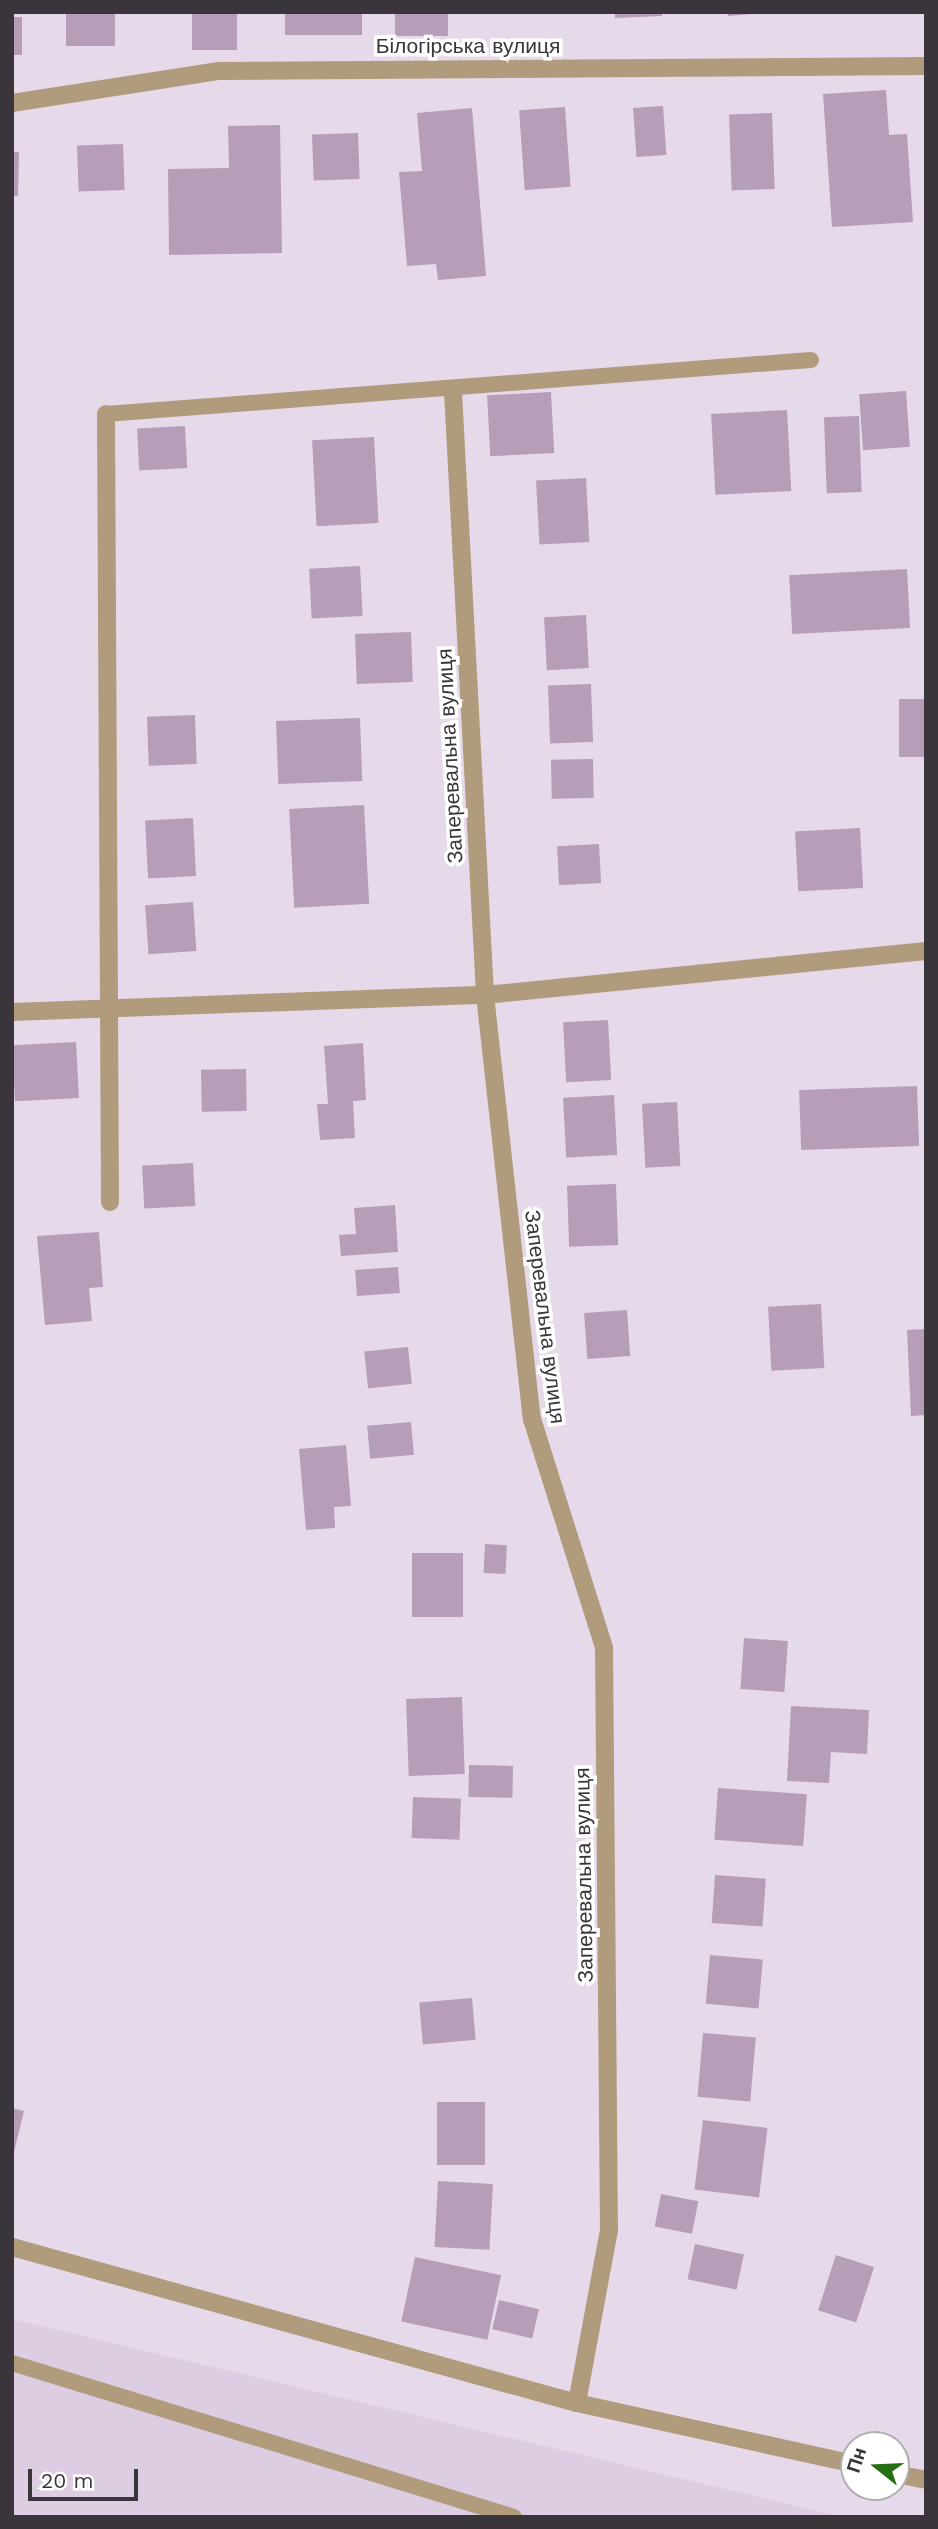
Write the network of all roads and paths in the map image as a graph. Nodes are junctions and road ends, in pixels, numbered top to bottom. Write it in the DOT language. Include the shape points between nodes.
graph roads {
  1 [pos="926,66"];
  2 [pos="12,103"];
  3 [pos="811,360"];
  4 [pos="453,392"];
  5 [pos="106,414"];
  6 [pos="926,951"];
  7 [pos="485,995"];
  8 [pos="107,1009"];
  9 [pos="12,1012"];
  10 [pos="110,1202"];
  11 [pos="12,2248"];
  12 [pos="12,2363"];
  13 [pos="577,2403"];
  14 [pos="840,2461"];
  15 [pos="514,2517"];
  1 -- 2 [label="street, Білогірська вулиця" via="218,71"];
  3 -- 4 [label="lane"];
  4 -- 5 [label="lane"];
  4 -- 7 [label="street, Заперевальна вулиця"];
  5 -- 8 [label="street"];
  6 -- 7 [label="street"];
  7 -- 8 [label="street"];
  7 -- 13 [label="street, Заперевальна вулиця" via="532,1419 604,1648 609,2230"];
  8 -- 9 [label="street"];
  8 -- 10 [label="street"];
  11 -- 13 [label="street"];
  12 -- 15 [label="lane"];
  13 -- 14 [label="street"];
}
